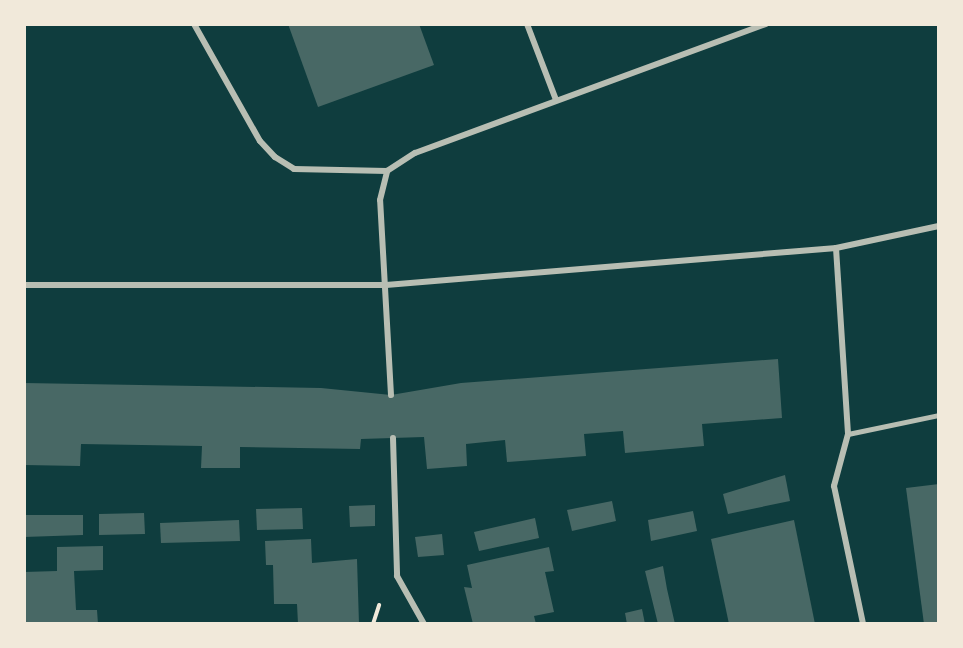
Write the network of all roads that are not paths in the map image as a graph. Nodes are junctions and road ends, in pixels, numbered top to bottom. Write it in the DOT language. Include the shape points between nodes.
graph roads {
  1 [pos="194,24"];
  2 [pos="528,24"];
  3 [pos="765,24"];
  4 [pos="556,100"];
  5 [pos="387,171"];
  6 [pos="939,226"];
  7 [pos="837,248"];
  8 [pos="24,285"];
  9 [pos="386,285"];
  10 [pos="391,395"];
  11 [pos="939,415"];
  12 [pos="848,434"];
  13 [pos="393,438"];
  14 [pos="424,624"];
  15 [pos="863,624"];
  1 -- 5 [label="street" via="260,141 275,157 294,169"];
  2 -- 4 [label="street"];
  3 -- 4 [label="street"];
  4 -- 5 [label="street" via="415,153"];
  5 -- 9 [label="street" via="380,200"];
  6 -- 7 [label="street"];
  7 -- 9 [label="street"];
  7 -- 12 [label="street"];
  8 -- 9 [label="street"];
  9 -- 10 [label="street"];
  11 -- 12 [label="lane"];
  12 -- 15 [label="street" via="834,486"];
  13 -- 14 [label="street" via="397,576"];
}
